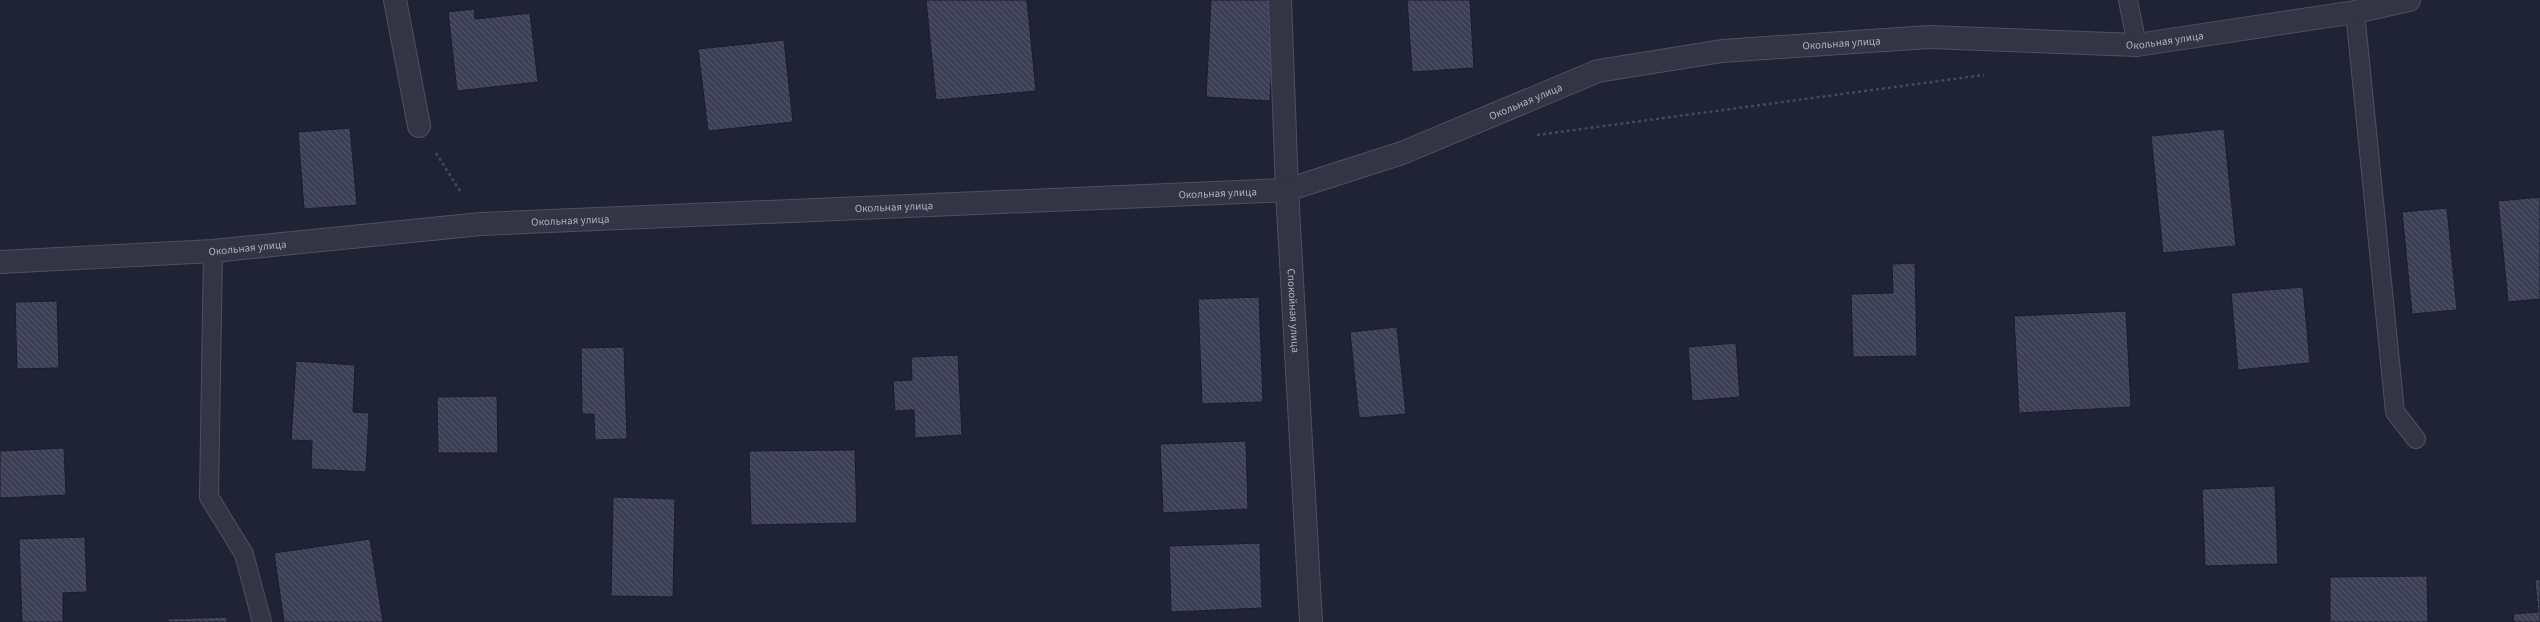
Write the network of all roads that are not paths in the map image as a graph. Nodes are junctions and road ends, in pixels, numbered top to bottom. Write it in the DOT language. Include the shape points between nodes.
graph roads {
  1 [pos="395,0"];
  2 [pos="1280,0"];
  3 [pos="2128,0"];
  4 [pos="2409,0"];
  5 [pos="2355,12"];
  6 [pos="2137,45"];
  7 [pos="419,126"];
  8 [pos="1287,190"];
  9 [pos="213,251"];
  10 [pos="0,262"];
  11 [pos="2416,439"];
  12 [pos="262,622"];
  13 [pos="1311,622"];
  1 -- 7 [label="street"];
  2 -- 8 [label="street, Спокойная улица"];
  3 -- 6 [label="lane"];
  4 -- 5 [label="street, Окольная улица"];
  5 -- 6 [label="street, Окольная улица"];
  5 -- 11 [label="lane" via="2395,412"];
  6 -- 8 [label="street, Окольная улица" via="1929,37 1722,51 1598,71 1402,153"];
  8 -- 9 [label="street, Окольная улица" via="481,224"];
  8 -- 13 [label="street, Спокойная улица"];
  9 -- 10 [label="street, Окольная улица"];
  9 -- 12 [label="lane" via="209,497 244,554"];
}
